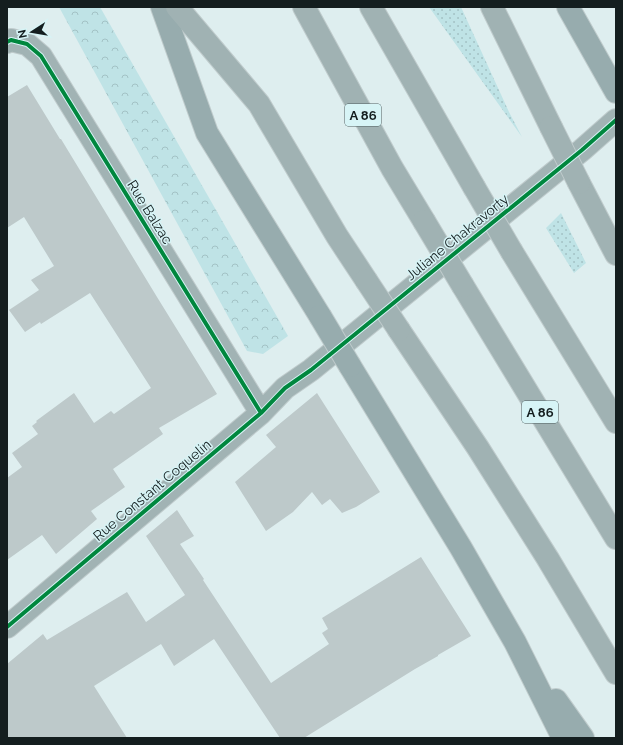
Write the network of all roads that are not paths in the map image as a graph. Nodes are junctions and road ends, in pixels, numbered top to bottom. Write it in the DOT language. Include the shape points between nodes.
graph roads {
  1 [pos="162,7"];
  2 [pos="177,7"];
  3 [pos="304,7"];
  4 [pos="371,7"];
  5 [pos="492,7"];
  6 [pos="568,7"];
  7 [pos="7,42"];
  8 [pos="614,88"];
  9 [pos="616,120"];
  10 [pos="616,254"];
  11 [pos="311,370"];
  12 [pos="261,413"];
  13 [pos="616,422"];
  14 [pos="616,538"];
  15 [pos="7,627"];
  16 [pos="515,642"];
  17 [pos="616,673"];
  18 [pos="563,738"];
  19 [pos="583,738"];
  1 -- 16 [label="main road, bridge" via="207,133"];
  2 -- 17 [label="highway, bridge" via="259,104 337,236 478,448"];
  3 -- 14 [label="highway, A 86, bridge" via="392,168"];
  4 -- 13 [label="highway, bridge" via="512,252"];
  5 -- 10 [label="highway, bridge"];
  6 -- 8 [label="main road"];
  7 -- 12 [label="street, Rue Balzac" via="11,40 26,44 41,56"];
  9 -- 11 [label="street, Juliane Chakravorty"];
  11 -- 12 [label="street, Rue Constant Coquelin" via="286,388"];
  12 -- 15 [label="street, Rue Constant Coquelin"];
  16 -- 18 [label="main road"];
  16 -- 19 [label="main road"];
}
